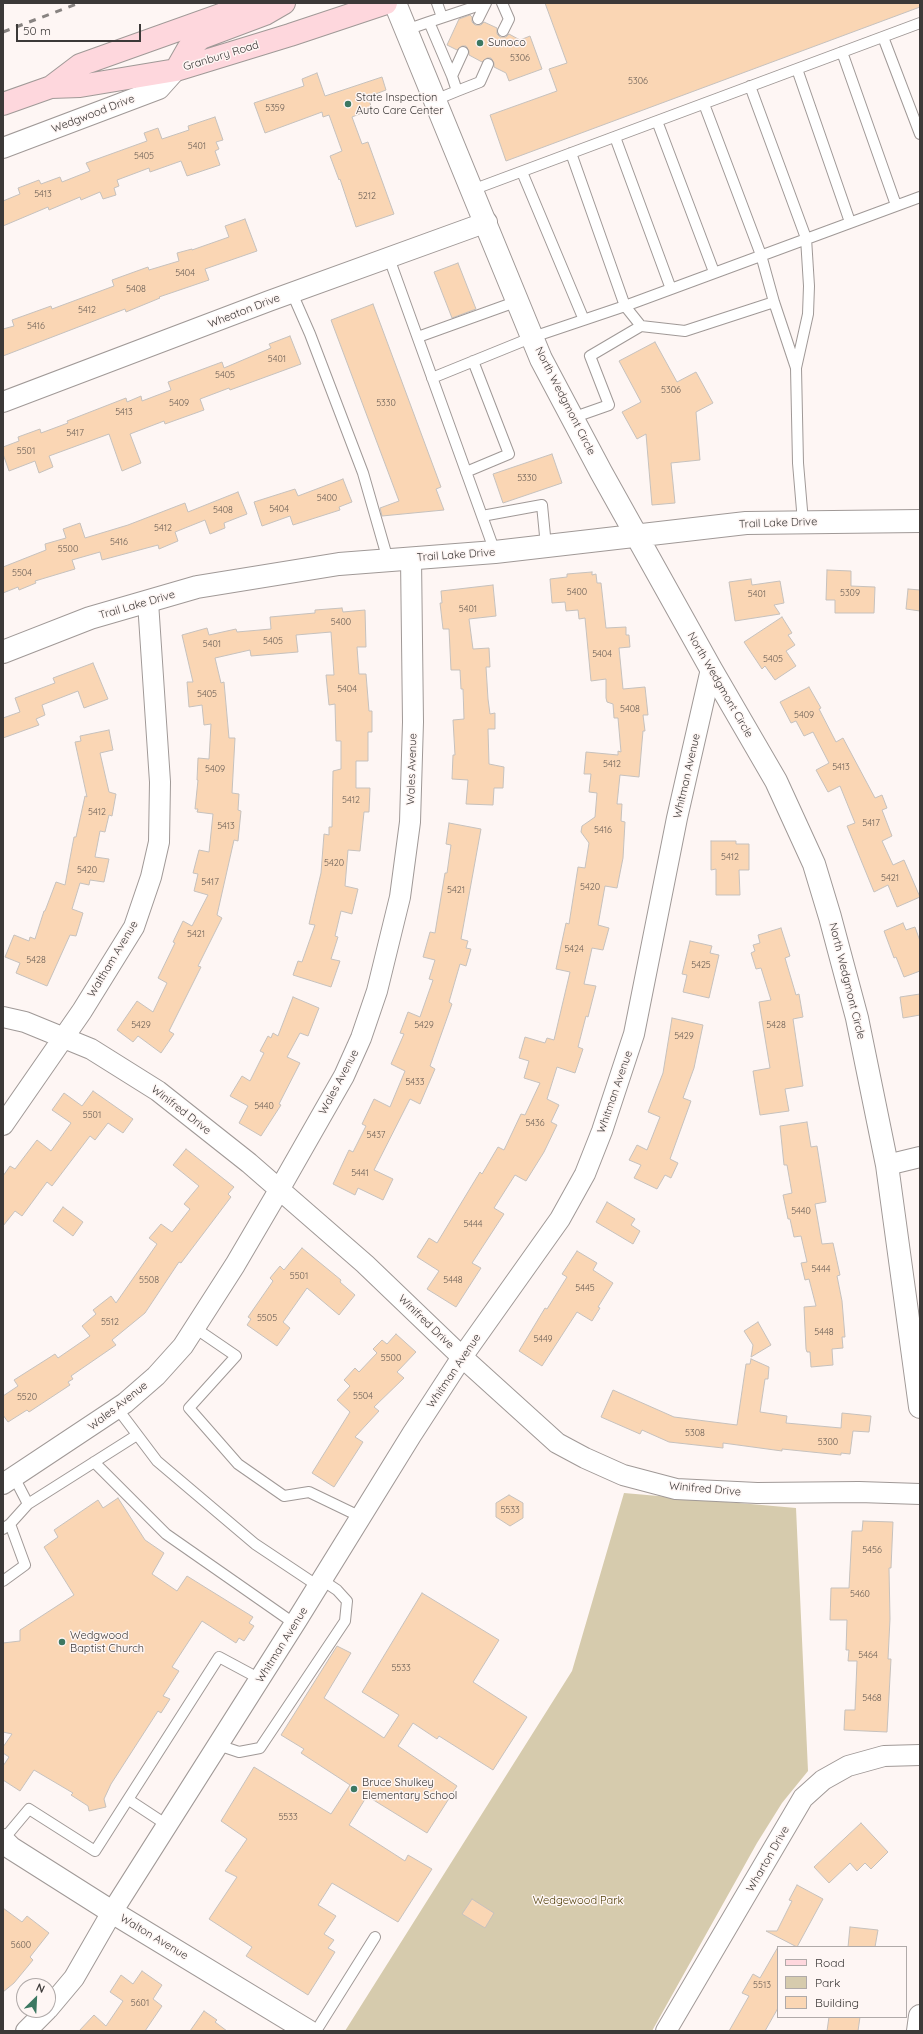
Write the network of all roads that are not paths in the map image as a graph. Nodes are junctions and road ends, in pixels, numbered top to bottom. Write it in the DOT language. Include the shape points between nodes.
graph roads {
  1 [pos="254,3"];
  2 [pos="284,3"];
  3 [pos="386,3"];
  4 [pos="395,3"];
  5 [pos="437,3"];
  6 [pos="486,3"];
  7 [pos="502,3"];
  8 [pos="442,18"];
  9 [pos="478,19"];
  10 [pos="429,22"];
  11 [pos="920,23"];
  12 [pos="406,30"];
  13 [pos="503,31"];
  14 [pos="883,37"];
  15 [pos="462,52"];
  16 [pos="842,52"];
  17 [pos="488,64"];
  18 [pos="797,69"];
  19 [pos="176,70"];
  20 [pos="452,76"];
  21 [pos="750,86"];
  22 [pos="51,87"];
  23 [pos="457,91"];
  24 [pos="435,100"];
  25 [pos="3,104"];
  26 [pos="704,104"];
  27 [pos="657,121"];
  28 [pos="920,134"];
  29 [pos="615,137"];
  30 [pos="3,148"];
  31 [pos="571,153"];
  32 [pos="522,172"];
  33 [pos="472,190"];
  34 [pos="920,197"];
  35 [pos="896,205"];
  36 [pos="487,222"];
  37 [pos="850,222"];
  38 [pos="806,238"];
  39 [pos="761,255"];
  40 [pos="389,258"];
  41 [pos="714,272"];
  42 [pos="670,289"];
  43 [pos="292,293"];
  44 [pos="518,301"];
  45 [pos="774,302"];
  46 [pos="624,306"];
  47 [pos="584,320"];
  48 [pos="641,326"];
  49 [pos="533,337"];
  50 [pos="418,338"];
  51 [pos="473,361"];
  52 [pos="796,368"];
  53 [pos="432,378"];
  54 [pos="3,402"];
  55 [pos="572,418"];
  56 [pos="466,472"];
  57 [pos="482,516"];
  58 [pos="920,521"];
  59 [pos="803,522"];
  60 [pos="636,536"];
  61 [pos="546,546"];
  62 [pos="495,552"];
  63 [pos="411,558"];
  64 [pos="388,560"];
  65 [pos="148,602"];
  66 [pos="3,652"];
  67 [pos="711,669"];
  68 [pos="3,1017"];
  69 [pos="64,1038"];
  70 [pos="3,1125"];
  71 [pos="920,1157"];
  72 [pos="887,1165"];
  73 [pos="279,1190"];
  74 [pos="195,1328"];
  75 [pos="462,1357"];
  76 [pos="920,1407"];
  77 [pos="117,1408"];
  78 [pos="137,1435"];
  79 [pos="94,1462"];
  80 [pos="9,1480"];
  81 [pos="920,1494"];
  82 [pos="28,1504"];
  83 [pos="361,1517"];
  84 [pos="7,1527"];
  85 [pos="3,1581"];
  86 [pos="320,1583"];
  87 [pos="295,1624"];
  88 [pos="260,1679"];
  89 [pos="218,1745"];
  90 [pos="920,1755"];
  91 [pos="128,1800"];
  92 [pos="167,1825"];
  93 [pos="3,1840"];
  94 [pos="112,1912"];
  95 [pos="374,1937"];
  96 [pos="56,2000"];
  97 [pos="920,2016"];
  98 [pos="40,2018"];
  99 [pos="26,2031"];
  100 [pos="308,2031"];
  101 [pos="316,2031"];
  102 [pos="666,2031"];
  103 [pos="918,2031"];
  1 -- 22 [label="main road, Granbury Road" via="80,64"];
  2 -- 19 [label="main road" via="266,14 201,38 188,49"];
  3 -- 19 [label="main road, Granbury Road"];
  4 -- 12 [label="street, North Wedgmont Circle"];
  5 -- 8 [label="lane"];
  6 -- 8 [label="lane"];
  6 -- 9 [label="lane"];
  7 -- 13 [label="lane" via="509,19"];
  8 -- 10 [label="lane"];
  10 -- 12 [label="lane"];
  10 -- 20 [label="lane"];
  11 -- 14 [label="lane"];
  12 -- 24 [label="street, North Wedgmont Circle"];
  14 -- 16 [label="lane"];
  14 -- 28 [label="lane"];
  15 -- 20 [label="lane"];
  16 -- 18 [label="lane"];
  16 -- 35 [label="lane"];
  17 -- 23 [label="lane" via="480,82"];
  18 -- 21 [label="lane"];
  18 -- 37 [label="lane"];
  19 -- 22 [label="main road, Granbury Road" via="80,86"];
  19 -- 30 [label="street, Wedgwood Drive" via="160,89"];
  20 -- 23 [label="lane"];
  21 -- 26 [label="lane"];
  21 -- 38 [label="lane"];
  22 -- 25 [label="main road, Granbury Road"];
  23 -- 24 [label="lane"];
  24 -- 33 [label="street, North Wedgmont Circle"];
  26 -- 27 [label="lane"];
  26 -- 39 [label="lane"];
  27 -- 29 [label="lane"];
  27 -- 41 [label="lane"];
  29 -- 31 [label="lane"];
  29 -- 42 [label="lane"];
  31 -- 32 [label="lane"];
  31 -- 46 [label="lane"];
  32 -- 33 [label="lane"];
  32 -- 47 [label="lane"];
  33 -- 36 [label="street, North Wedgmont Circle"];
  34 -- 35 [label="lane"];
  35 -- 37 [label="lane"];
  36 -- 40 [label="street, Wheaton Drive"];
  36 -- 44 [label="street, North Wedgmont Circle"];
  37 -- 38 [label="lane"];
  38 -- 39 [label="lane"];
  38 -- 52 [label="lane" via="808,314"];
  39 -- 41 [label="lane"];
  39 -- 45 [label="lane"];
  40 -- 43 [label="street, Wheaton Drive"];
  40 -- 50 [label="lane"];
  41 -- 42 [label="lane"];
  42 -- 46 [label="lane"];
  43 -- 54 [label="street, Wheaton Drive"];
  43 -- 64 [label="lane" via="363,473"];
  44 -- 49 [label="street, North Wedgmont Circle"];
  44 -- 50 [label="lane"];
  45 -- 48 [label="lane" via="685,331"];
  45 -- 52 [label="lane"];
  46 -- 47 [label="lane"];
  46 -- 48 [label="lane"];
  47 -- 49 [label="lane"];
  48 -- 55 [label="lane" via="590,356 609,405"];
  49 -- 51 [label="lane"];
  49 -- 55 [label="street, North Wedgmont Circle" via="541,359"];
  50 -- 53 [label="lane"];
  51 -- 53 [label="lane"];
  51 -- 56 [label="lane" via="509,454"];
  52 -- 59 [label="lane" via="798,463"];
  53 -- 56 [label="lane"];
  55 -- 60 [label="street, North Wedgmont Circle"];
  56 -- 57 [label="lane"];
  57 -- 61 [label="lane" via="542,505"];
  57 -- 62 [label="lane"];
  58 -- 59 [label="street, Trail Lake Drive"];
  59 -- 60 [label="street, Trail Lake Drive" via="746,523"];
  60 -- 61 [label="street, Trail Lake Drive"];
  60 -- 67 [label="street, North Wedgmont Circle"];
  61 -- 62 [label="street, Trail Lake Drive"];
  62 -- 63 [label="street, Trail Lake Drive"];
  63 -- 64 [label="street, Trail Lake Drive"];
  63 -- 73 [label="street, Wales Avenue" via="413,722 410,806 400,897 377,991 361,1038 344,1076"];
  64 -- 65 [label="street, Trail Lake Drive" via="339,564 197,587"];
  65 -- 66 [label="street, Trail Lake Drive" via="90,618"];
  65 -- 69 [label="street, Waltham Avenue" via="160,782 159,842 151,877 134,927"];
  67 -- 72 [label="street, North Wedgmont Circle" via="776,781 814,864 857,1018"];
  67 -- 75 [label="street, Whitman Avenue" via="677,818 634,1034 602,1131 586,1174 560,1219"];
  68 -- 69 [label="street, Winifred Drive" via="25,1022"];
  69 -- 70 [label="street, Waltham Avenue"];
  69 -- 73 [label="street, Winifred Drive" via="91,1048 158,1091"];
  71 -- 72 [label="street"];
  72 -- 76 [label="street, North Wedgmont Circle"];
  73 -- 74 [label="street, Wales Avenue"];
  73 -- 75 [label="street, Winifred Drive" via="365,1264"];
  74 -- 77 [label="street, Wales Avenue" via="156,1376"];
  74 -- 83 [label="lane" via="236,1356 189,1408 238,1464 284,1496 309,1492"];
  75 -- 81 [label="street, Winifred Drive" via="557,1443 623,1475 676,1489 757,1493"];
  75 -- 83 [label="street, Whitman Avenue"];
  77 -- 78 [label="lane"];
  77 -- 80 [label="street, Wales Avenue"];
  78 -- 79 [label="lane"];
  78 -- 86 [label="lane" via="157,1461 255,1544"];
  79 -- 82 [label="lane"];
  79 -- 87 [label="lane" via="166,1534"];
  80 -- 82 [label="lane"];
  82 -- 84 [label="lane"];
  83 -- 86 [label="street, Whitman Avenue"];
  84 -- 85 [label="lane" via="25,1565"];
  86 -- 87 [label="street, Whitman Avenue"];
  86 -- 89 [label="lane" via="337,1590 347,1601 345,1621 260,1748 239,1752"];
  87 -- 88 [label="street, Whitman Avenue"];
  88 -- 89 [label="street, Whitman Avenue"];
  88 -- 91 [label="lane" via="219,1657"];
  89 -- 92 [label="street, Whitman Avenue"];
  90 -- 102 [label="street, Wharton Drive" via="884,1756 848,1766 823,1780 803,1798"];
  91 -- 92 [label="lane"];
  91 -- 93 [label="lane" via="95,1851 29,1809"];
  92 -- 94 [label="street, Whitman Avenue"];
  93 -- 94 [label="street, Walton Avenue" via="11,1848"];
  94 -- 96 [label="street, Whitman Avenue" via="74,1978"];
  94 -- 100 [label="street, Walton Avenue"];
  95 -- 101 [label="lane"];
  97 -- 103 [label="street"];
  98 -- 99 [label="street, Whitman Avenue"];
}
